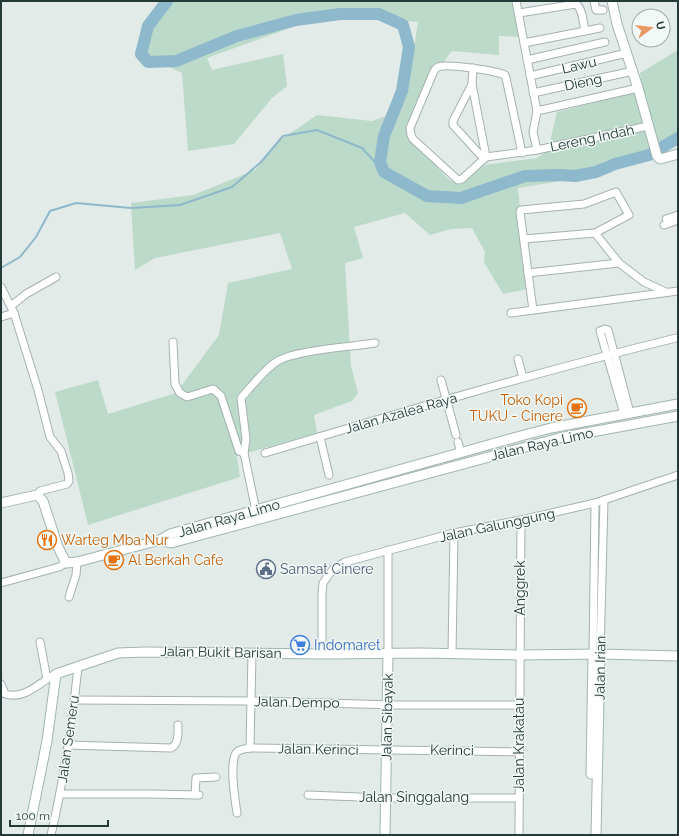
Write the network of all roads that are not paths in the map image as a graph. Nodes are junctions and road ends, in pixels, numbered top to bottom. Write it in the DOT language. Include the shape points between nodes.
graph roads {
  1 [pos="516,1"];
  2 [pos="594,1"];
  3 [pos="612,1"];
  4 [pos="603,10"];
  5 [pos="519,13"];
  6 [pos="600,28"];
  7 [pos="585,31"];
  8 [pos="606,42"];
  9 [pos="524,43"];
  10 [pos="627,53"];
  11 [pos="527,60"];
  12 [pos="473,68"];
  13 [pos="633,71"];
  14 [pos="530,76"];
  15 [pos="472,84"];
  16 [pos="638,88"];
  17 [pos="533,93"];
  18 [pos="537,111"];
  19 [pos="648,126"];
  20 [pos="537,150"];
  21 [pos="522,153"];
  22 [pos="678,154"];
  23 [pos="485,158"];
  24 [pos="678,215"];
  25 [pos="678,220"];
  26 [pos="594,233"];
  27 [pos="524,239"];
  28 [pos="619,264"];
  29 [pos="528,273"];
  30 [pos="56,277"];
  31 [pos="1,287"];
  32 [pos="678,291"];
  33 [pos="666,293"];
  34 [pos="12,310"];
  35 [pos="533,310"];
  36 [pos="511,313"];
  37 [pos="1,317"];
  38 [pos="676,338"];
  39 [pos="173,342"];
  40 [pos="375,343"];
  41 [pos="610,354"];
  42 [pos="518,358"];
  43 [pos="523,378"];
  44 [pos="441,380"];
  45 [pos="446,399"];
  46 [pos="678,404"];
  47 [pos="627,413"];
  48 [pos="678,416"];
  49 [pos="320,437"];
  50 [pos="244,453"];
  51 [pos="265,453"];
  52 [pos="460,453"];
  53 [pos="445,458"];
  54 [pos="448,468"];
  55 [pos="329,475"];
  56 [pos="678,475"];
  57 [pos="38,495"];
  58 [pos="604,500"];
  59 [pos="1,503"];
  60 [pos="595,503"];
  61 [pos="276,510"];
  62 [pos="256,511"];
  63 [pos="520,520"];
  64 [pos="454,533"];
  65 [pos="160,540"];
  66 [pos="388,550"];
  67 [pos="66,562"];
  68 [pos="77,562"];
  69 [pos="1,583"];
  70 [pos="69,597"];
  71 [pos="40,642"];
  72 [pos="252,652"];
  73 [pos="388,653"];
  74 [pos="322,654"];
  75 [pos="452,654"];
  76 [pos="519,655"];
  77 [pos="596,655"];
  78 [pos="678,656"];
  79 [pos="78,667"];
  80 [pos="56,674"];
  81 [pos="47,679"];
  82 [pos="1,684"];
  83 [pos="74,700"];
  84 [pos="251,701"];
  85 [pos="387,705"];
  86 [pos="519,705"];
  87 [pos="178,725"];
  88 [pos="68,745"];
  89 [pos="250,748"];
  90 [pos="386,750"];
  91 [pos="519,752"];
  92 [pos="216,777"];
  93 [pos="60,794"];
  94 [pos="308,795"];
  95 [pos="385,798"];
  96 [pos="519,798"];
  97 [pos="237,813"];
  98 [pos="28,835"];
  99 [pos="51,835"];
  100 [pos="385,835"];
  101 [pos="519,835"];
  102 [pos="591,835"];
  103 [pos="596,835"];
  1 -- 5 [label="street, Lereng Indah"];
  2 -- 4 [label="street" via="596,10"];
  3 -- 10 [label="street"];
  5 -- 7 [label="street" via="576,4 579,6"];
  5 -- 9 [label="street, Lereng Indah"];
  6 -- 7 [label="street"];
  7 -- 9 [label="street"];
  8 -- 11 [label="street"];
  9 -- 11 [label="street, Lereng Indah"];
  10 -- 13 [label="street"];
  10 -- 14 [label="street, Lawu"];
  11 -- 14 [label="street, Lereng Indah"];
  12 -- 15 [label="street"];
  12 -- 21 [label="street" via="506,76"];
  12 -- 23 [label="street" via="436,68 410,132 413,139 458,180"];
  13 -- 16 [label="street"];
  13 -- 17 [label="street, Dieng"];
  14 -- 17 [label="street, Lereng Indah"];
  15 -- 23 [label="street"];
  15 -- 23 [label="street" via="453,125"];
  16 -- 18 [label="street"];
  16 -- 19 [label="street"];
  17 -- 18 [label="street, Lereng Indah"];
  18 -- 20 [label="street, Lereng Indah" via="533,132"];
  19 -- 20 [label="street, Lereng Indah"];
  19 -- 22 [label="street, Lereng Indah" via="660,160"];
  20 -- 21 [label="street"];
  21 -- 23 [label="street"];
  24 -- 25 [label="street" via="665,222"];
  26 -- 27 [label="street"];
  26 -- 27 [label="street" via="629,215 616,192 584,204 523,208 520,212"];
  26 -- 28 [label="street"];
  27 -- 29 [label="street"];
  28 -- 29 [label="street"];
  28 -- 33 [label="street" via="644,282"];
  29 -- 35 [label="street"];
  30 -- 34 [label="street" via="31,291"];
  31 -- 34 [label="street"];
  32 -- 33 [label="street"];
  33 -- 35 [label="street"];
  34 -- 37 [label="street"];
  34 -- 57 [label="street" via="50,437 61,451 68,473 68,484 40,491"];
  35 -- 36 [label="street"];
  38 -- 41 [label="street, Jalan Azalea Raya"];
  39 -- 50 [label="street" via="175,384 180,394 187,397 213,389 217,392 221,396 238,451"];
  40 -- 50 [label="street" via="285,357 275,363 241,398 246,439"];
  41 -- 43 [label="street, Jalan Azalea Raya"];
  41 -- 47 [label="street"];
  42 -- 43 [label="street"];
  43 -- 45 [label="street, Jalan Azalea Raya"];
  44 -- 45 [label="street"];
  45 -- 49 [label="street, Jalan Azalea Raya"];
  45 -- 52 [label="street"];
  46 -- 47 [label="street, Jalan Raya Limo"];
  47 -- 52 [label="street, Jalan Raya Limo" via="538,431"];
  48 -- 54 [label="street, Jalan Raya Limo" via="559,438"];
  49 -- 51 [label="street, Jalan Azalea Raya"];
  49 -- 55 [label="street"];
  50 -- 62 [label="street"];
  52 -- 53 [label="street, Jalan Raya Limo"];
  53 -- 54 [label="street"];
  53 -- 61 [label="street, Jalan Raya Limo"];
  54 -- 61 [label="street, Jalan Raya Limo"];
  56 -- 58 [label="street, Jalan Galunggung"];
  57 -- 59 [label="street"];
  57 -- 67 [label="street" via="43,501 58,547"];
  58 -- 60 [label="street, Jalan Galunggung"];
  58 -- 77 [label="street, Jalan Irian"];
  60 -- 63 [label="street, Jalan Galunggung"];
  60 -- 77 [label="street, Jalan Irian"];
  61 -- 62 [label="street, Jalan Raya Limo"];
  61 -- 65 [label="street, Jalan Raya Limo" via="171,543"];
  62 -- 65 [label="street, Jalan Raya Limo" via="170,534"];
  63 -- 64 [label="street, Jalan Galunggung"];
  63 -- 76 [label="street, Anggrek"];
  64 -- 66 [label="street, Jalan Galunggung"];
  64 -- 75 [label="street"];
  65 -- 68 [label="street"];
  66 -- 73 [label="street, Jalan Sibayak"];
  66 -- 74 [label="street, Jalan Galunggung" via="345,562 333,569 323,583"];
  67 -- 68 [label="street"];
  67 -- 69 [label="street" via="59,568"];
  68 -- 70 [label="street"];
  71 -- 81 [label="street"];
  72 -- 74 [label="street, Jalan Bukit Barisan"];
  72 -- 79 [label="street, Jalan Bukit Barisan" via="128,652"];
  72 -- 84 [label="street"];
  73 -- 74 [label="street, Jalan Bukit Barisan"];
  73 -- 75 [label="street, Jalan Bukit Barisan"];
  73 -- 85 [label="street, Jalan Sibayak"];
  75 -- 76 [label="street, Jalan Bukit Barisan"];
  76 -- 77 [label="street, Jalan Bukit Barisan"];
  76 -- 86 [label="street, Jalan Krakatau"];
  77 -- 78 [label="street, Jalan Bukit Barisan"];
  77 -- 102 [label="street, Jalan Irian"];
  77 -- 103 [label="street, Jalan Irian"];
  79 -- 80 [label="street, Jalan Bukit Barisan"];
  79 -- 83 [label="street, Jalan Semeru"];
  80 -- 81 [label="street"];
  80 -- 98 [label="street" via="47,741"];
  81 -- 82 [label="street" via="29,692 13,696 5,694"];
  83 -- 84 [label="street, Jalan Dempo"];
  83 -- 88 [label="street, Jalan Semeru"];
  84 -- 85 [label="street, Jalan Dempo"];
  84 -- 89 [label="street"];
  85 -- 86 [label="street, Jalan Dempo"];
  85 -- 90 [label="street, Jalan Sibayak"];
  86 -- 91 [label="street, Jalan Krakatau"];
  87 -- 88 [label="street" via="177,743 171,748"];
  88 -- 93 [label="street, Jalan Semeru"];
  89 -- 90 [label="street, Jalan Kerinci"];
  89 -- 97 [label="street" via="235,754 233,777"];
  90 -- 91 [label="street, Kerinci"];
  90 -- 95 [label="street, Jalan Sibayak"];
  91 -- 96 [label="street, Jalan Krakatau"];
  92 -- 93 [label="street" via="196,778 197,795"];
  93 -- 99 [label="street, Jalan Semeru"];
  94 -- 95 [label="street, Jalan Singgalang"];
  95 -- 96 [label="street, Jalan Singgalang"];
  95 -- 100 [label="street, Jalan Sibayak"];
  96 -- 101 [label="street, Jalan Krakatau"];
}
